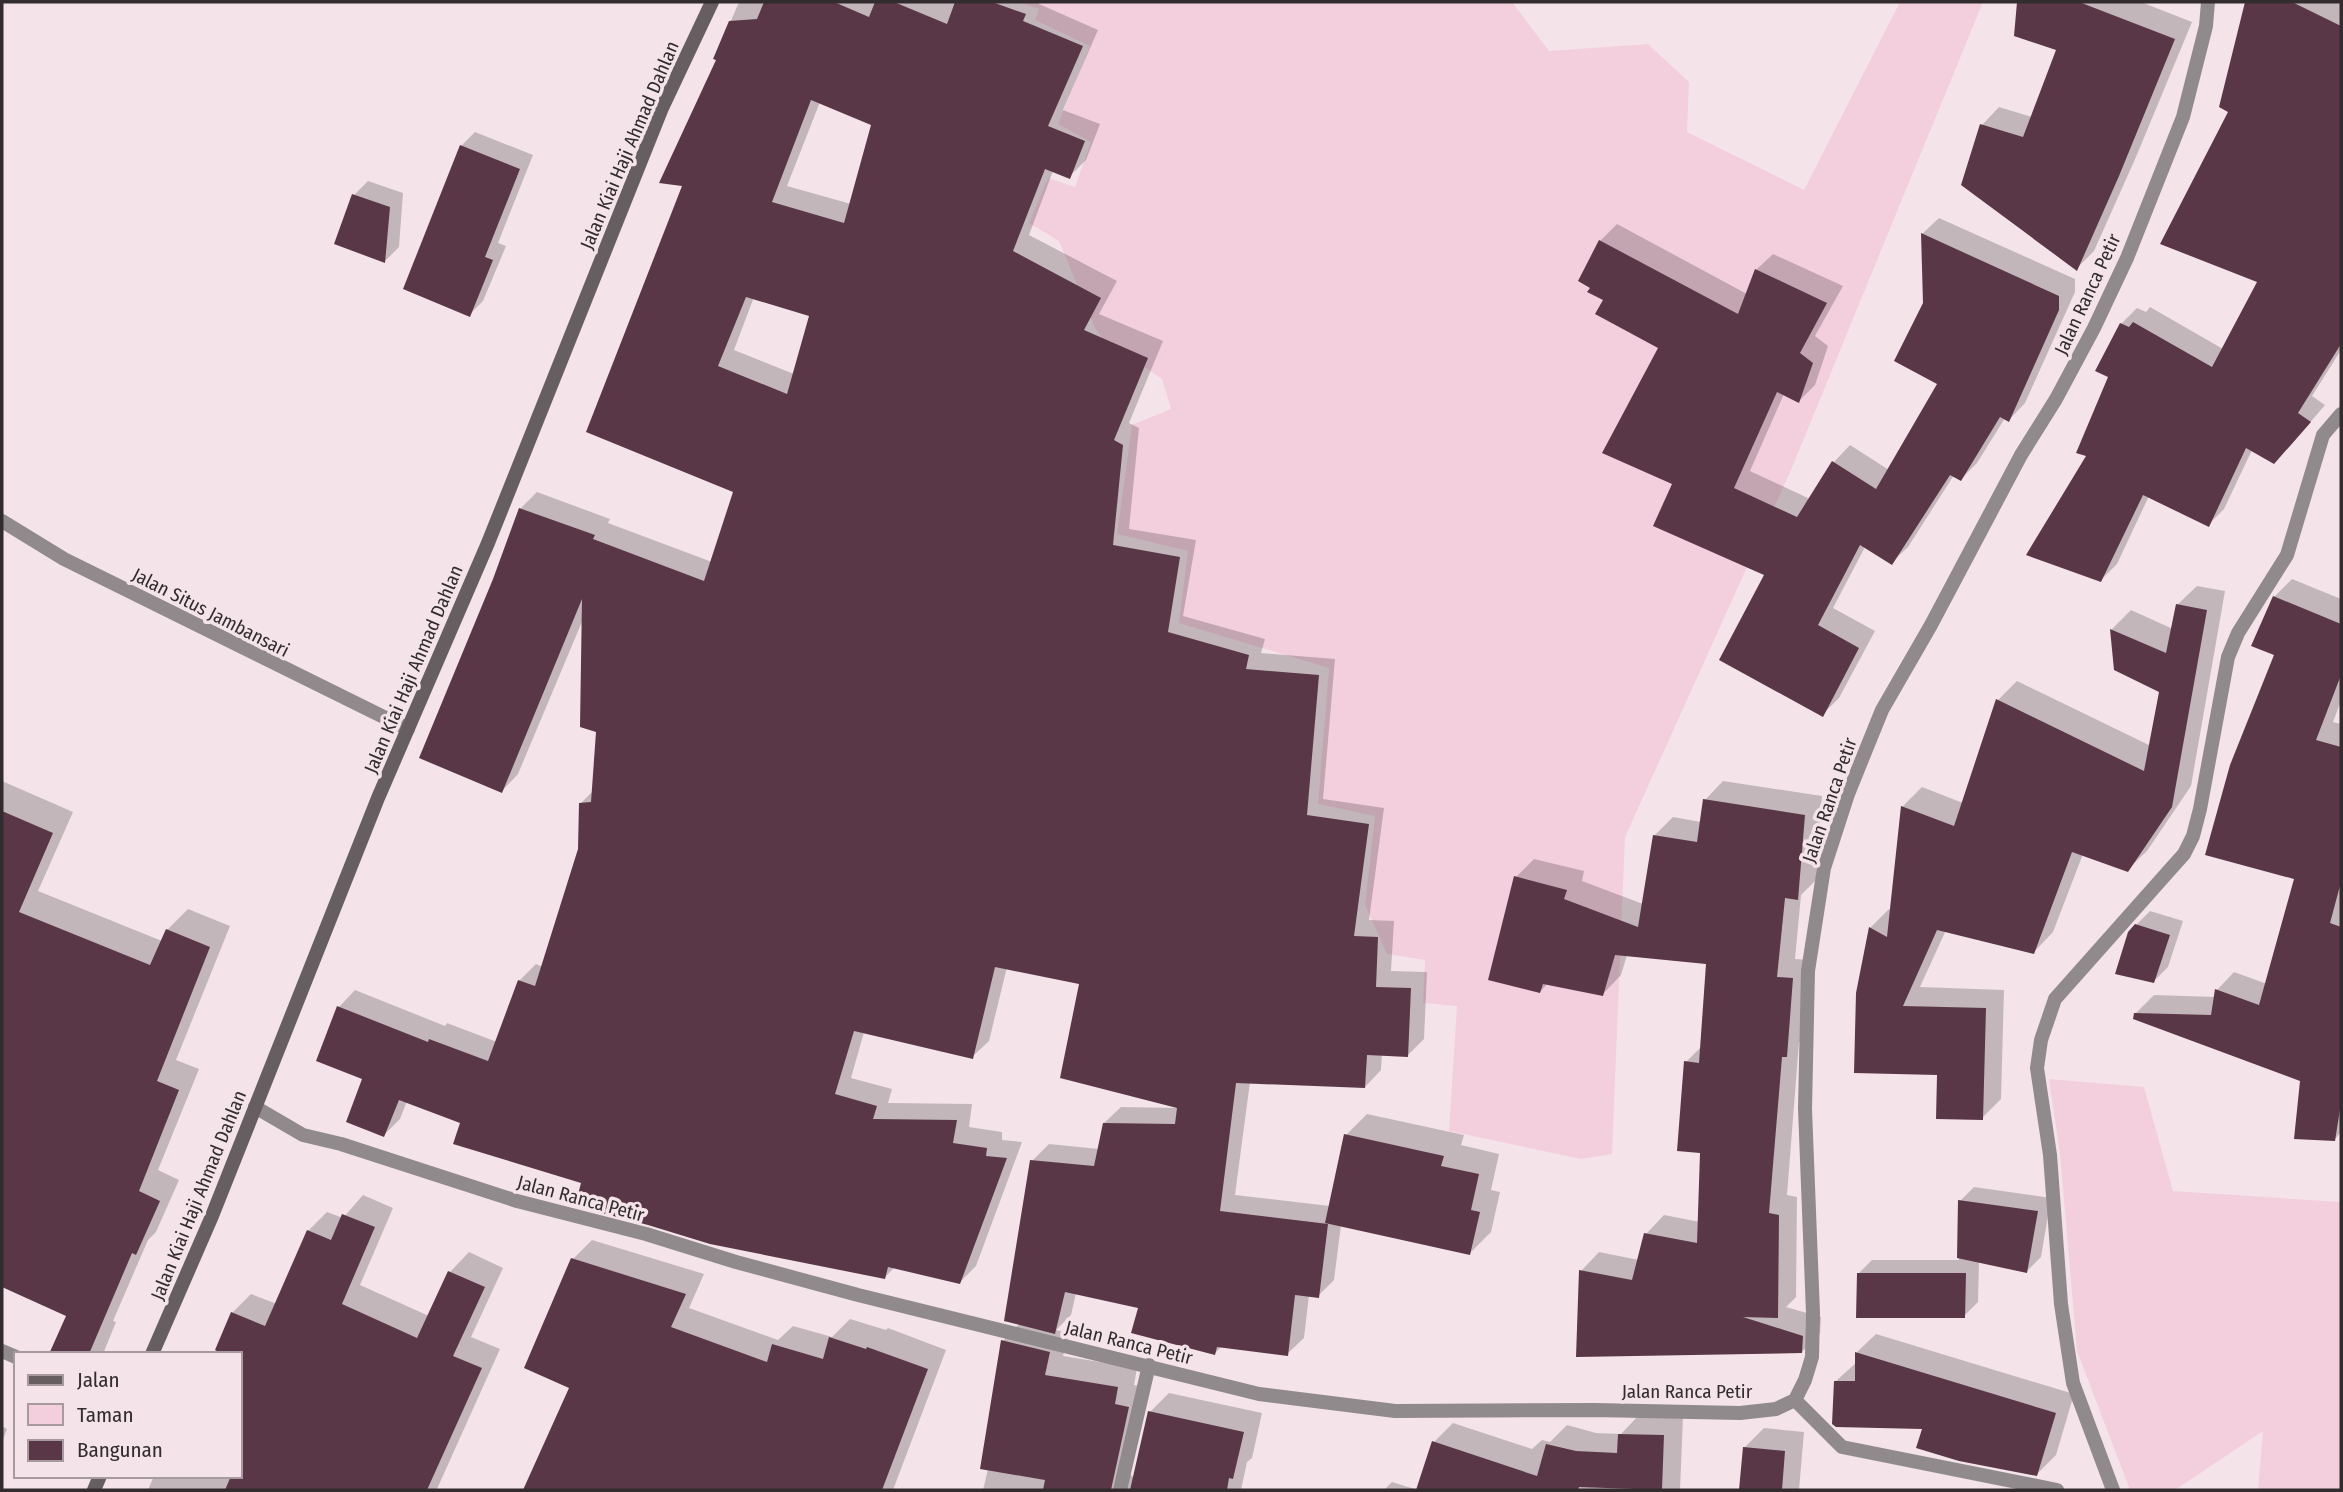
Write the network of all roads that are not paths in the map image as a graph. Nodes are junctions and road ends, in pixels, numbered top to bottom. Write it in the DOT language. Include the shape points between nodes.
graph roads {
  1 [pos="712,2"];
  2 [pos="2208,2"];
  3 [pos="2341,414"];
  4 [pos="2,521"];
  5 [pos="408,729"];
  6 [pos="255,1107"];
  7 [pos="153,1352"];
  8 [pos="1149,1365"];
  9 [pos="1795,1400"];
  10 [pos="1120,1490"];
  11 [pos="2057,1490"];
  12 [pos="2113,1490"];
  1 -- 5 [label="main road, Jalan Kiai Haji Ahmad Dahlan" via="662,108 488,543"];
  2 -- 9 [label="street, Jalan Ranca Petir" via="2183,117 2127,258 2056,399 1882,710 1824,868 1808,971 1805,1109 1812,1357"];
  3 -- 12 [label="street" via="2323,435 2287,555 2228,657 2193,836 2184,853 2055,999 2041,1040 2037,1068 2050,1155 2066,1342 2073,1383"];
  4 -- 5 [label="street, Jalan Situs Jambansari" via="76,565"];
  5 -- 6 [label="main road, Jalan Kiai Haji Ahmad Dahlan"];
  6 -- 7 [label="main road, Jalan Kiai Haji Ahmad Dahlan"];
  6 -- 8 [label="street, Jalan Ranca Petir" via="303,1135 517,1201 846,1291"];
  8 -- 9 [label="street, Jalan Ranca Petir" via="1259,1394 1395,1411 1740,1413 1776,1409"];
  8 -- 10 [label="street"];
  9 -- 11 [label="street" via="1842,1447"];
}
